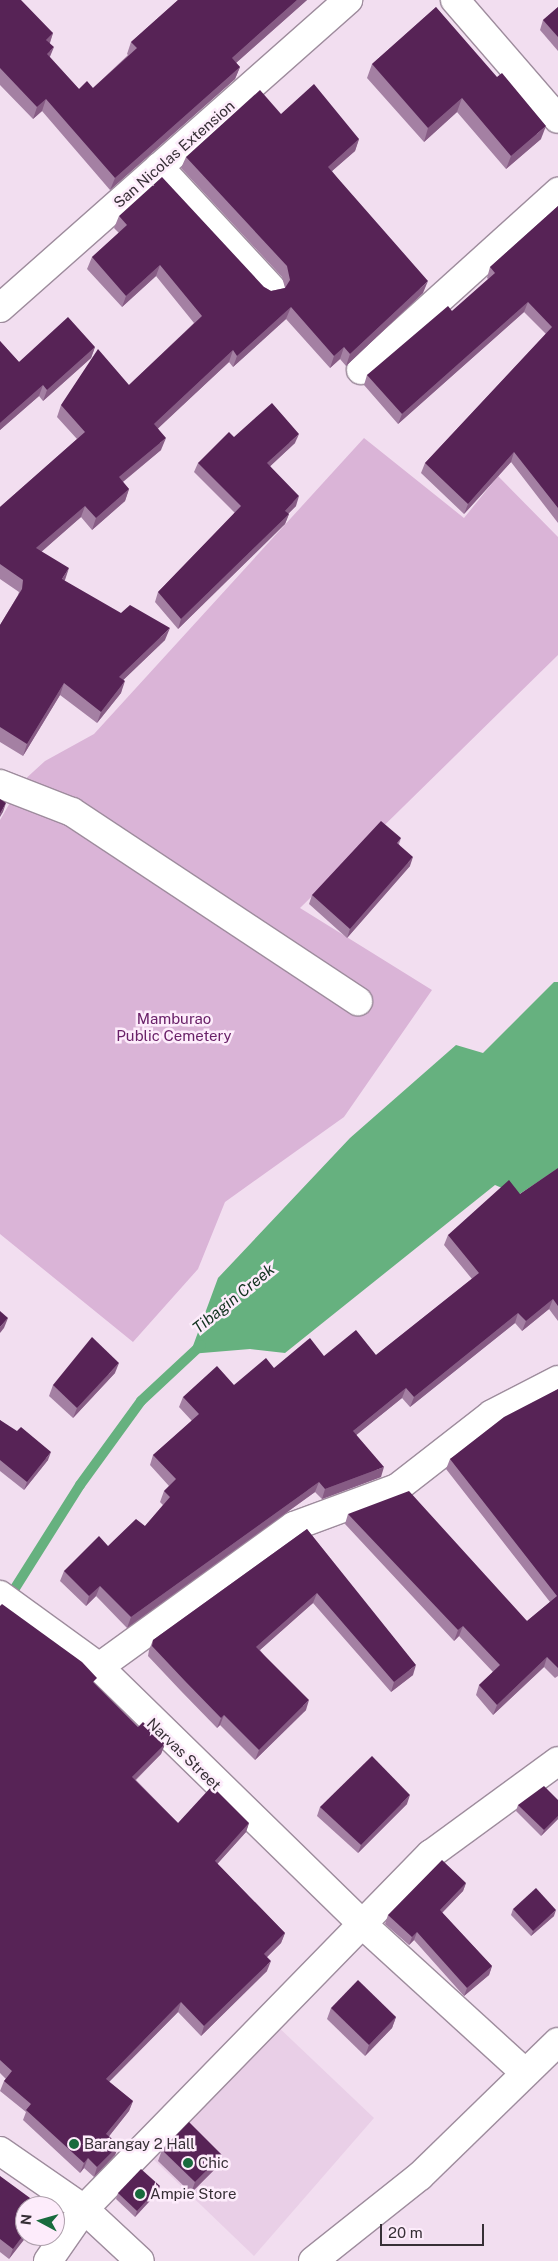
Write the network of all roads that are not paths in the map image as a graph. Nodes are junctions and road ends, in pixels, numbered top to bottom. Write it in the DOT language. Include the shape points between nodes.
graph roads {
  1 [pos="348,0"];
  2 [pos="454,0"];
  3 [pos="558,119"];
  4 [pos="159,167"];
  5 [pos="558,192"];
  6 [pos="270,288"];
  7 [pos="0,308"];
  8 [pos="361,370"];
  9 [pos="12,789"];
  10 [pos="358,1002"];
  11 [pos="558,1380"];
  12 [pos="0,1595"];
  13 [pos="99,1667"];
  14 [pos="558,1761"];
  15 [pos="361,1923"];
  16 [pos="558,2042"];
  17 [pos="524,2072"];
  18 [pos="0,2151"];
  19 [pos="84,2209"];
  20 [pos="48,2261"];
  21 [pos="140,2261"];
  22 [pos="313,2261"];
  1 -- 4 [label="street, San Nicolas Extension"];
  2 -- 3 [label="street"];
  4 -- 6 [label="street"];
  4 -- 7 [label="street, San Nicolas Extension"];
  5 -- 8 [label="street"];
  9 -- 10 [label="street" via="72,812"];
  11 -- 13 [label="street" via="492,1414 397,1488 294,1526"];
  12 -- 13 [label="street, Narvas Street"];
  13 -- 15 [label="street, Narvas Street"];
  14 -- 15 [label="street" via="438,1848"];
  15 -- 17 [label="street, Narvas Street"];
  15 -- 19 [label="street"];
  16 -- 17 [label="street"];
  17 -- 22 [label="street" via="420,2176"];
  18 -- 19 [label="street"];
  19 -- 20 [label="street"];
  19 -- 21 [label="street"];
}
